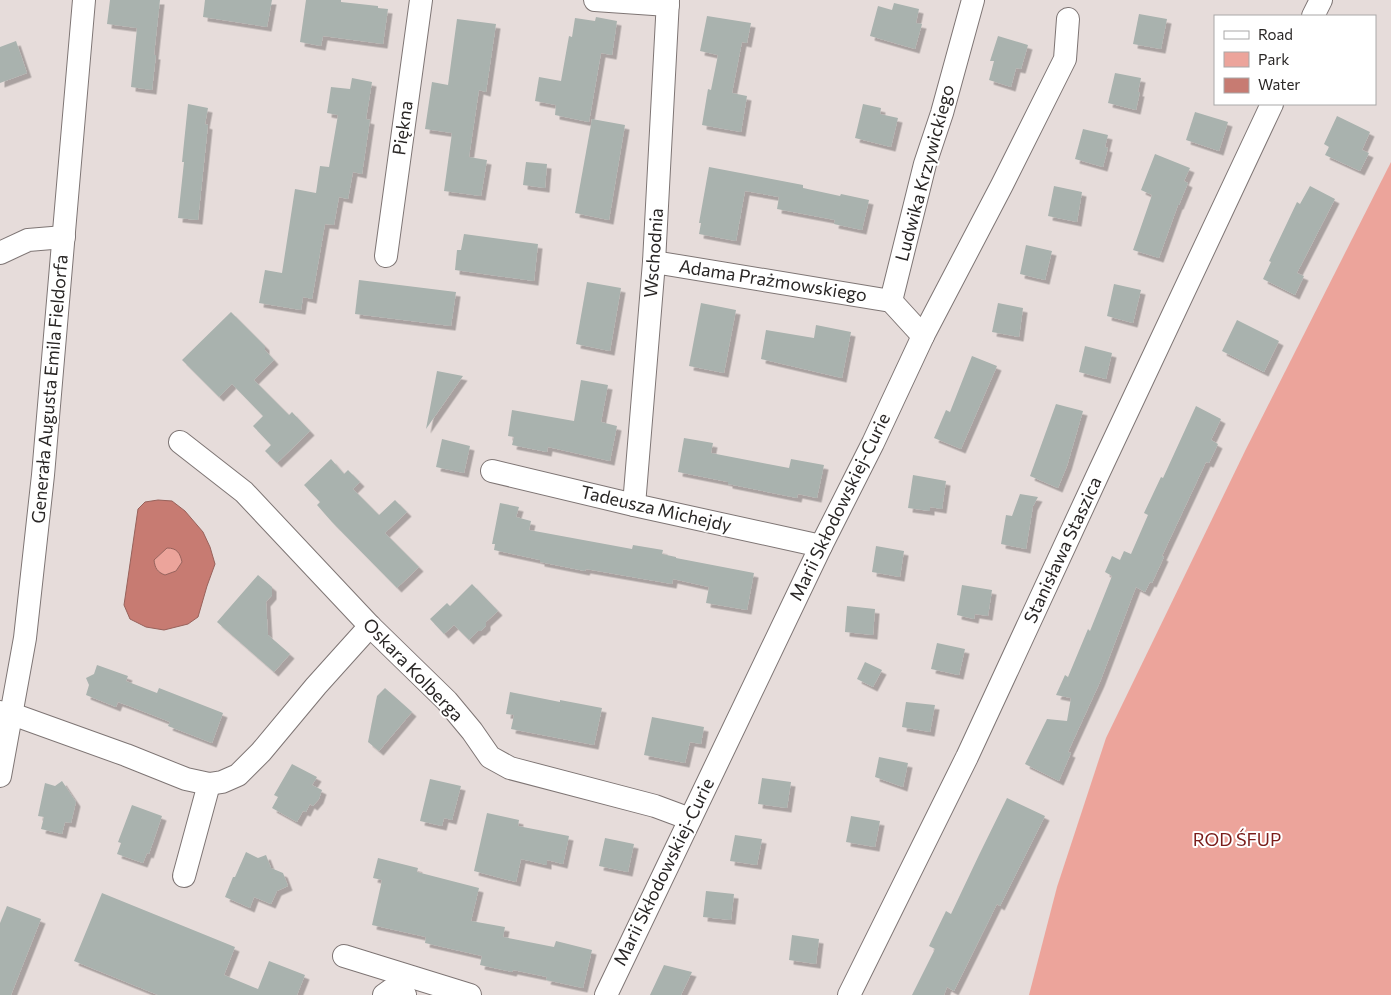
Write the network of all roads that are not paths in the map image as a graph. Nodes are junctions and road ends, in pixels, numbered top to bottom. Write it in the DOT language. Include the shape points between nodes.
graph roads {
  1 [pos="84,0"];
  2 [pos="421,0"];
  3 [pos="595,0"];
  4 [pos="972,0"];
  5 [pos="1321,0"];
  6 [pos="668,3"];
  7 [pos="1314,15"];
  8 [pos="1068,19"];
  9 [pos="1272,105"];
  10 [pos="64,237"];
  11 [pos="0,253"];
  12 [pos="386,256"];
  13 [pos="654,262"];
  14 [pos="891,301"];
  15 [pos="923,336"];
  16 [pos="180,442"];
  17 [pos="492,470"];
  18 [pos="634,505"];
  19 [pos="820,546"];
  20 [pos="370,626"];
  21 [pos="6,713"];
  22 [pos="0,776"];
  23 [pos="209,784"];
  24 [pos="690,819"];
  25 [pos="184,876"];
  26 [pos="344,956"];
  27 [pos="384,995"];
  28 [pos="405,995"];
  29 [pos="470,995"];
  30 [pos="606,995"];
  31 [pos="849,995"];
  1 -- 10 [label="street, Generała Augusta Emila Fieldorfa"];
  2 -- 12 [label="street, Piękna"];
  3 -- 6 [label="street"];
  4 -- 14 [label="street, Ludwika Krzywickiego" via="925,164"];
  5 -- 7 [label="street"];
  6 -- 13 [label="street, Wschodnia"];
  8 -- 15 [label="street, Marii Skłodowskiej-Curie" via="1065,59"];
  9 -- 31 [label="street, Stanisława Staszica" via="967,757"];
  10 -- 11 [label="street" via="28,240"];
  10 -- 21 [label="street, Generała Augusta Emila Fieldorfa" via="25,638"];
  13 -- 14 [label="street, Adama Prażmowskiego"];
  13 -- 18 [label="street, Wschodnia"];
  14 -- 15 [label="street"];
  15 -- 19 [label="street, Marii Skłodowskiej-Curie"];
  16 -- 20 [label="street, Oskara Kolberga" via="244,492"];
  17 -- 18 [label="street, Tadeusza Michejdy"];
  18 -- 19 [label="street, Tadeusza Michejdy"];
  19 -- 24 [label="street, Marii Skłodowskiej-Curie"];
  20 -- 23 [label="street" via="238,775"];
  20 -- 24 [label="street, Oskara Kolberga" via="447,701 490,757 510,768 655,806"];
  21 -- 22 [label="street, Generała Augusta Emila Fieldorfa"];
  21 -- 23 [label="street" via="186,779"];
  23 -- 25 [label="street"];
  24 -- 30 [label="street, Marii Skłodowskiej-Curie"];
  26 -- 29 [label="street"];
  27 -- 28 [label="street" via="391,990"];
}
